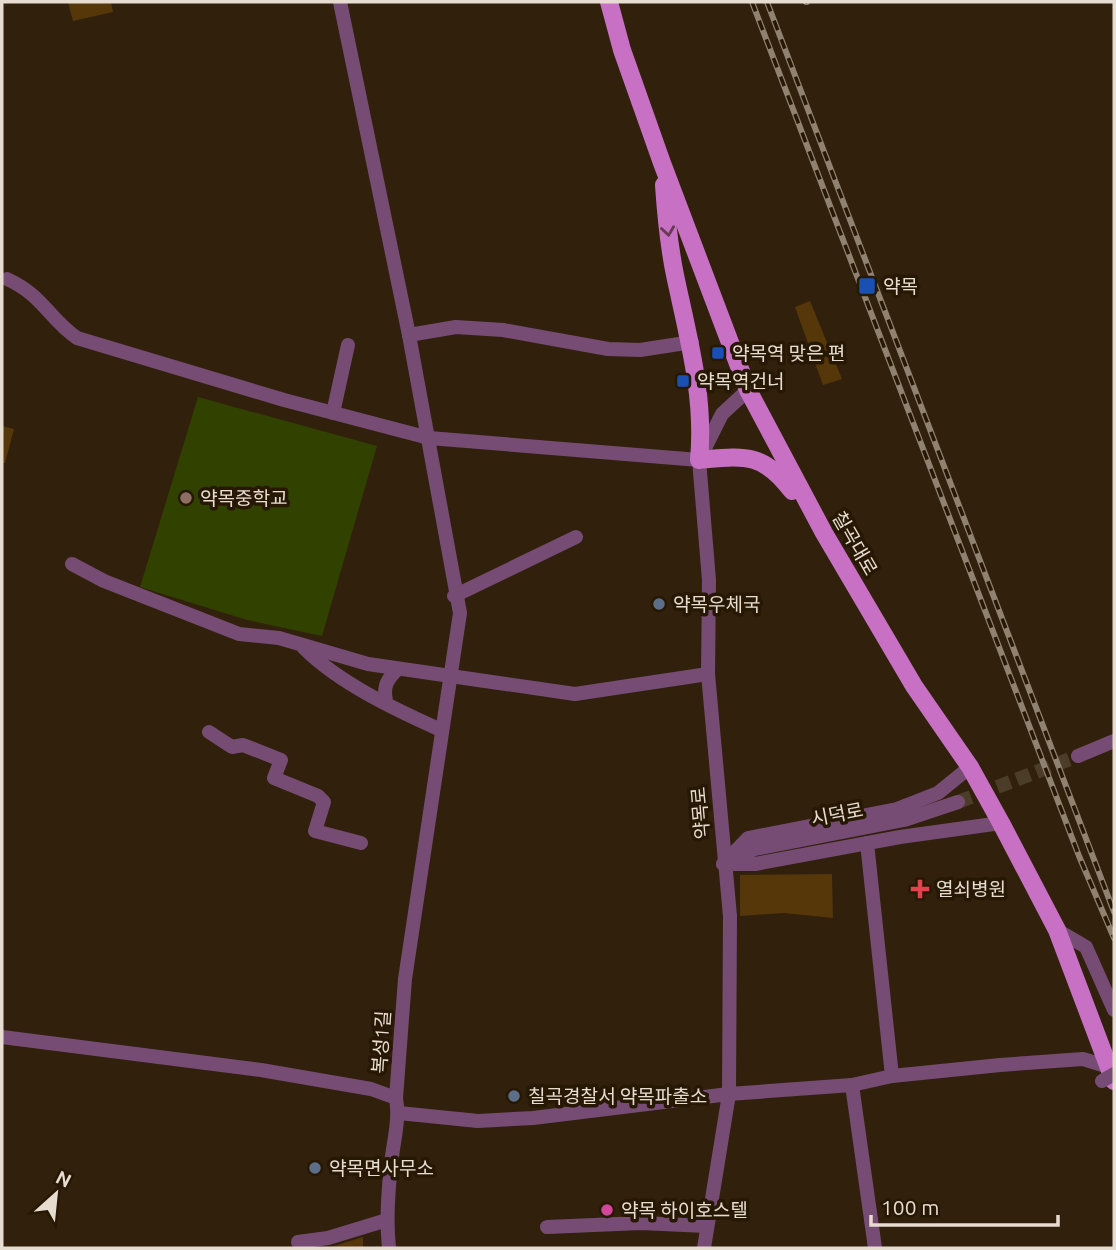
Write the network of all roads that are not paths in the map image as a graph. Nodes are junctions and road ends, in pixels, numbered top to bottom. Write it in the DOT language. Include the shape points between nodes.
graph roads {
  1 [pos="340,2"];
  2 [pos="609,2"];
  3 [pos="662,163"];
  4 [pos="7,279"];
  5 [pos="410,335"];
  6 [pos="692,342"];
  7 [pos="348,345"];
  8 [pos="748,390"];
  9 [pos="333,413"];
  10 [pos="429,438"];
  11 [pos="699,460"];
  12 [pos="824,533"];
  13 [pos="576,537"];
  14 [pos="72,565"];
  15 [pos="454,596"];
  16 [pos="300,645"];
  17 [pos="398,669"];
  18 [pos="708,674"];
  19 [pos="449,677"];
  20 [pos="386,701"];
  21 [pos="441,730"];
  22 [pos="209,732"];
  23 [pos="1114,741"];
  24 [pos="1078,755"];
  25 [pos="970,767"];
  26 [pos="958,802"];
  27 [pos="1002,823"];
  28 [pos="361,843"];
  29 [pos="867,843"];
  30 [pos="723,864"];
  31 [pos="1057,930"];
  32 [pos="1114,1010"];
  33 [pos="2,1037"];
  34 [pos="892,1076"];
  35 [pos="1110,1076"];
  36 [pos="852,1085"];
  37 [pos="729,1094"];
  38 [pos="397,1106"];
  39 [pos="387,1220"];
  40 [pos="706,1226"];
  41 [pos="547,1227"];
  42 [pos="298,1242"];
  43 [pos="389,1248"];
  44 [pos="704,1248"];
  45 [pos="875,1248"];
  1 -- 5 [label="street, 복성1길"];
  2 -- 3 [label="main road, 칠곡대로"];
  3 -- 6 [label="main road, one-way" via="675,275"];
  3 -- 8 [label="main road, 칠곡대로"];
  4 -- 9 [label="street" via="29,289 77,338"];
  5 -- 6 [label="street" via="456,327 503,330 608,349 640,350"];
  5 -- 10 [label="street, 복성1길"];
  6 -- 11 [label="main road" via="702,434"];
  7 -- 9 [label="street"];
  8 -- 11 [label="street" via="722,414"];
  8 -- 12 [label="main road, 칠곡대로"];
  9 -- 10 [label="street"];
  10 -- 11 [label="street"];
  10 -- 15 [label="street, 복성1길"];
  11 -- 12 [label="main road" via="746,458 770,465"];
  11 -- 18 [label="street, 약목로" via="709,580"];
  12 -- 25 [label="main road, 칠곡대로" via="914,686"];
  13 -- 15 [label="street"];
  14 -- 16 [label="street" via="239,634"];
  15 -- 19 [label="street, 복성1길" via="460,613"];
  16 -- 17 [label="street"];
  16 -- 20 [label="street" via="319,663"];
  17 -- 19 [label="street"];
  17 -- 20 [label="street" via="387,679"];
  18 -- 19 [label="street" via="575,694"];
  18 -- 30 [label="street, 약목로"];
  19 -- 21 [label="street, 복성1길"];
  20 -- 21 [label="street"];
  21 -- 38 [label="street, 복성1길" via="402,1006"];
  22 -- 28 [label="street" via="232,747 243,745 281,760 274,778 324,802 316,831"];
  23 -- 24 [label="street"];
  25 -- 27 [label="main road, 칠곡대로"];
  25 -- 30 [label="street" via="938,793 897,809 748,838"];
  26 -- 30 [label="street, 시덕로" via="904,820 755,849"];
  27 -- 29 [label="street"];
  27 -- 31 [label="main road, 칠곡대로"];
  29 -- 30 [label="street" via="755,864"];
  29 -- 34 [label="street"];
  30 -- 37 [label="street, 약목로" via="730,916"];
  31 -- 32 [label="street" via="1086,947"];
  31 -- 35 [label="main road, 칠곡대로"];
  33 -- 38 [label="street" via="371,1089"];
  34 -- 35 [label="street" via="1083,1059"];
  34 -- 36 [label="street"];
  36 -- 37 [label="street"];
  36 -- 45 [label="street"];
  37 -- 38 [label="street" via="478,1121"];
  37 -- 40 [label="street, 약목로"];
  38 -- 39 [label="street, 복성1길"];
  39 -- 42 [label="street"];
  39 -- 43 [label="street, 복성1길"];
  40 -- 41 [label="street"];
  40 -- 44 [label="street, 약목로"];
}
